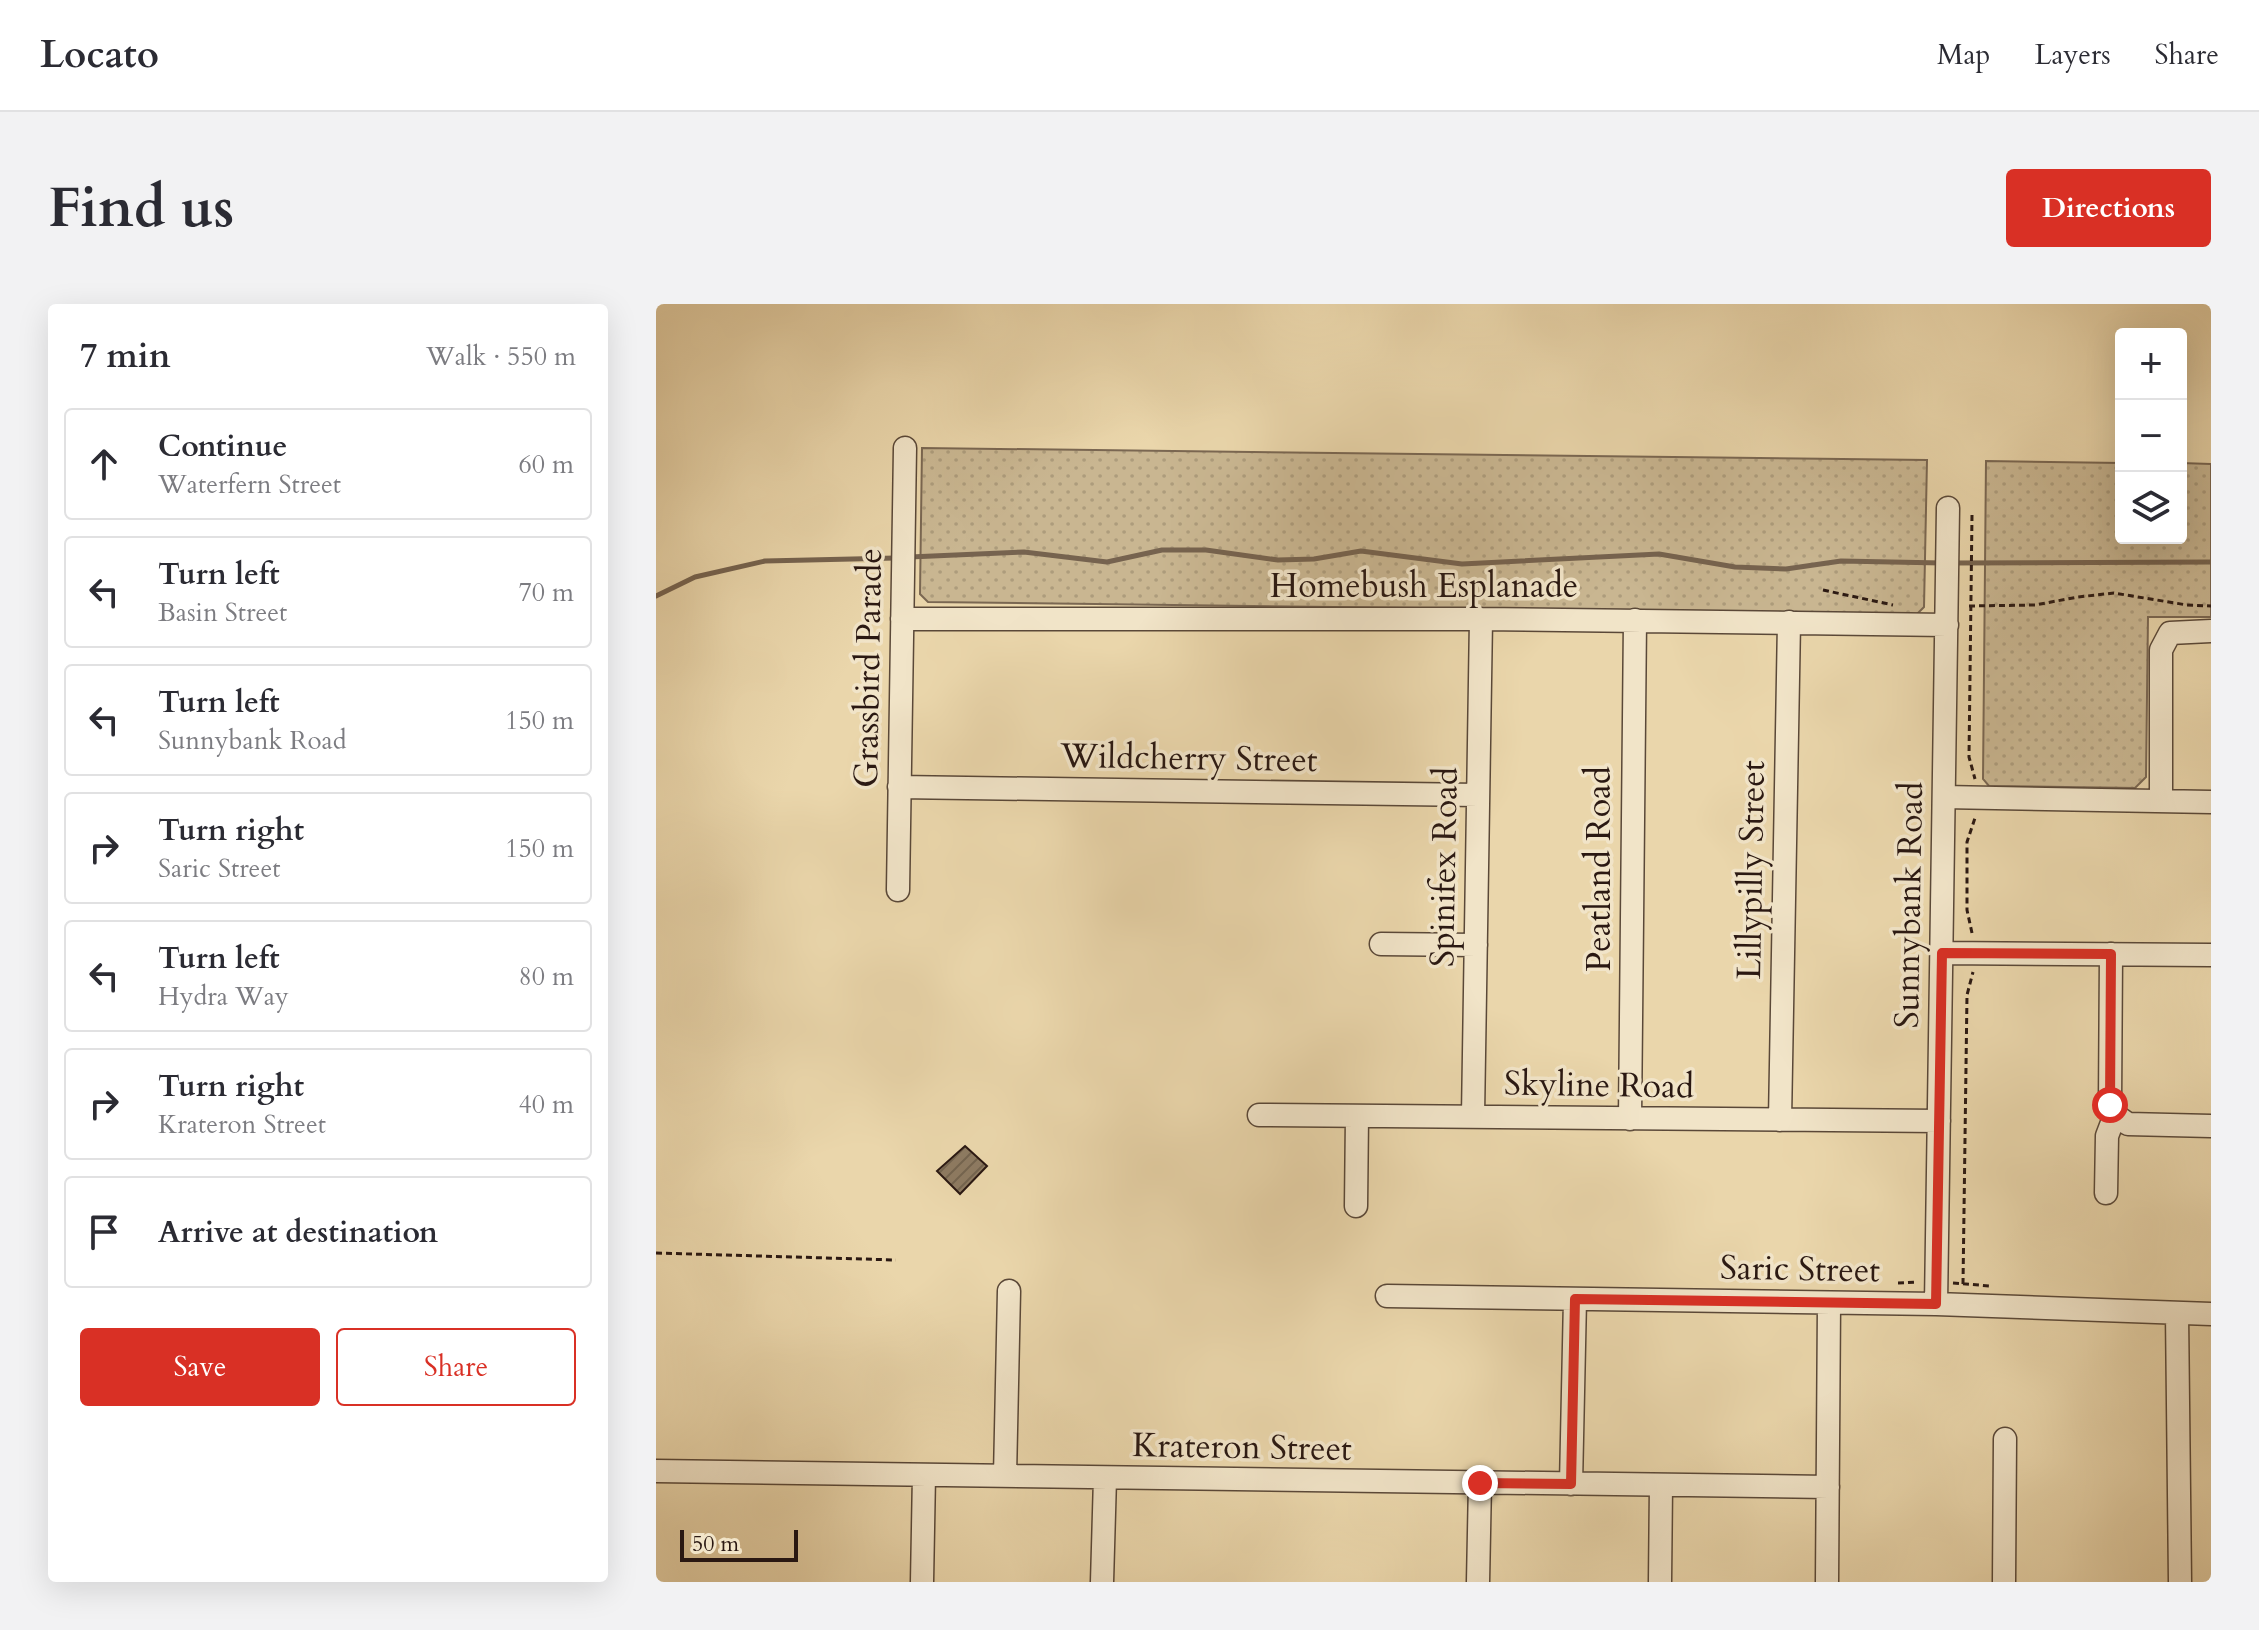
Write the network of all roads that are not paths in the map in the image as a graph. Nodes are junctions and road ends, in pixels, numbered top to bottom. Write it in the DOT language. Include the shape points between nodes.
graph roads {
  1 [pos="905,448"];
  2 [pos="1948,508"];
  3 [pos="1947,616"];
  4 [pos="902,619"];
  5 [pos="1481,619"];
  6 [pos="1635,620"];
  7 [pos="1789,622"];
  8 [pos="2211,631"];
  9 [pos="899,787"];
  10 [pos="1478,795"];
  11 [pos="1944,797"];
  12 [pos="2161,801"];
  13 [pos="2211,802"];
  14 [pos="898,890"];
  15 [pos="1381,944"];
  16 [pos="1476,945"];
  17 [pos="1942,953"];
  18 [pos="2111,954"];
  19 [pos="2211,955"];
  20 [pos="1259,1115"];
  21 [pos="2115,1115"];
  22 [pos="1357,1116"];
  23 [pos="1473,1116"];
  24 [pos="1630,1119"];
  25 [pos="1780,1120"];
  26 [pos="1939,1121"];
  27 [pos="2211,1126"];
  28 [pos="2106,1193"];
  29 [pos="1356,1206"];
  30 [pos="1009,1291"];
  31 [pos="1387,1296"];
  32 [pos="1575,1299"];
  33 [pos="1829,1303"];
  34 [pos="1936,1304"];
  35 [pos="2177,1313"];
  36 [pos="2211,1314"];
  37 [pos="2005,1439"];
  38 [pos="656,1471"];
  39 [pos="924,1475"];
  40 [pos="1005,1476"];
  41 [pos="1105,1478"];
  42 [pos="1480,1483"];
  43 [pos="1571,1484"];
  44 [pos="1661,1485"];
  45 [pos="1828,1487"];
  46 [pos="922,1582"];
  47 [pos="1102,1582"];
  48 [pos="1478,1582"];
  49 [pos="1660,1582"];
  50 [pos="1827,1582"];
  51 [pos="2004,1582"];
  52 [pos="2180,1582"];
  1 -- 4 [label="street, Grassbird Parade"];
  2 -- 3 [label="street, Sunnybank Road"];
  3 -- 7 [label="street, Homebush Esplanade"];
  3 -- 11 [label="street, Sunnybank Road"];
  4 -- 5 [label="street, Homebush Esplanade"];
  4 -- 9 [label="street, Grassbird Parade"];
  5 -- 6 [label="street, Homebush Esplanade"];
  5 -- 10 [label="street, Spinifex Road"];
  6 -- 7 [label="street, Homebush Esplanade"];
  6 -- 24 [label="street, Peatland Road"];
  7 -- 25 [label="street, Lillypilly Street"];
  8 -- 12 [label="street" via="2170,633 2161,650"];
  9 -- 10 [label="street, Wildcherry Street"];
  9 -- 14 [label="street, Grassbird Parade"];
  10 -- 16 [label="street, Spinifex Road"];
  11 -- 12 [label="street"];
  11 -- 17 [label="street, Sunnybank Road"];
  12 -- 13 [label="street"];
  15 -- 16 [label="street"];
  16 -- 23 [label="street, Spinifex Road"];
  17 -- 18 [label="street"];
  17 -- 26 [label="street, Sunnybank Road"];
  18 -- 19 [label="street"];
  18 -- 21 [label="street" via="2110,1105"];
  20 -- 22 [label="street, Skyline Road"];
  21 -- 27 [label="street" via="2128,1124"];
  21 -- 28 [label="street" via="2107,1136"];
  22 -- 23 [label="street, Skyline Road"];
  22 -- 29 [label="street"];
  23 -- 24 [label="street, Skyline Road"];
  24 -- 25 [label="street, Skyline Road"];
  25 -- 26 [label="street, Skyline Road"];
  26 -- 34 [label="street, Sunnybank Road"];
  30 -- 40 [label="street"];
  31 -- 32 [label="street, Saric Street"];
  32 -- 33 [label="street, Saric Street"];
  32 -- 43 [label="street"];
  33 -- 34 [label="street, Saric Street"];
  33 -- 45 [label="street"];
  34 -- 35 [label="street, Saric Street"];
  35 -- 36 [label="street, Saric Street"];
  35 -- 52 [label="street"];
  37 -- 51 [label="street"];
  38 -- 39 [label="street, Krateron Street"];
  39 -- 40 [label="street, Krateron Street"];
  39 -- 46 [label="street"];
  40 -- 41 [label="street, Krateron Street"];
  41 -- 42 [label="street, Krateron Street"];
  41 -- 47 [label="street"];
  42 -- 43 [label="street, Krateron Street"];
  42 -- 48 [label="street"];
  43 -- 44 [label="street, Krateron Street"];
  44 -- 45 [label="street, Krateron Street"];
  44 -- 49 [label="street"];
  45 -- 50 [label="street"];
}
